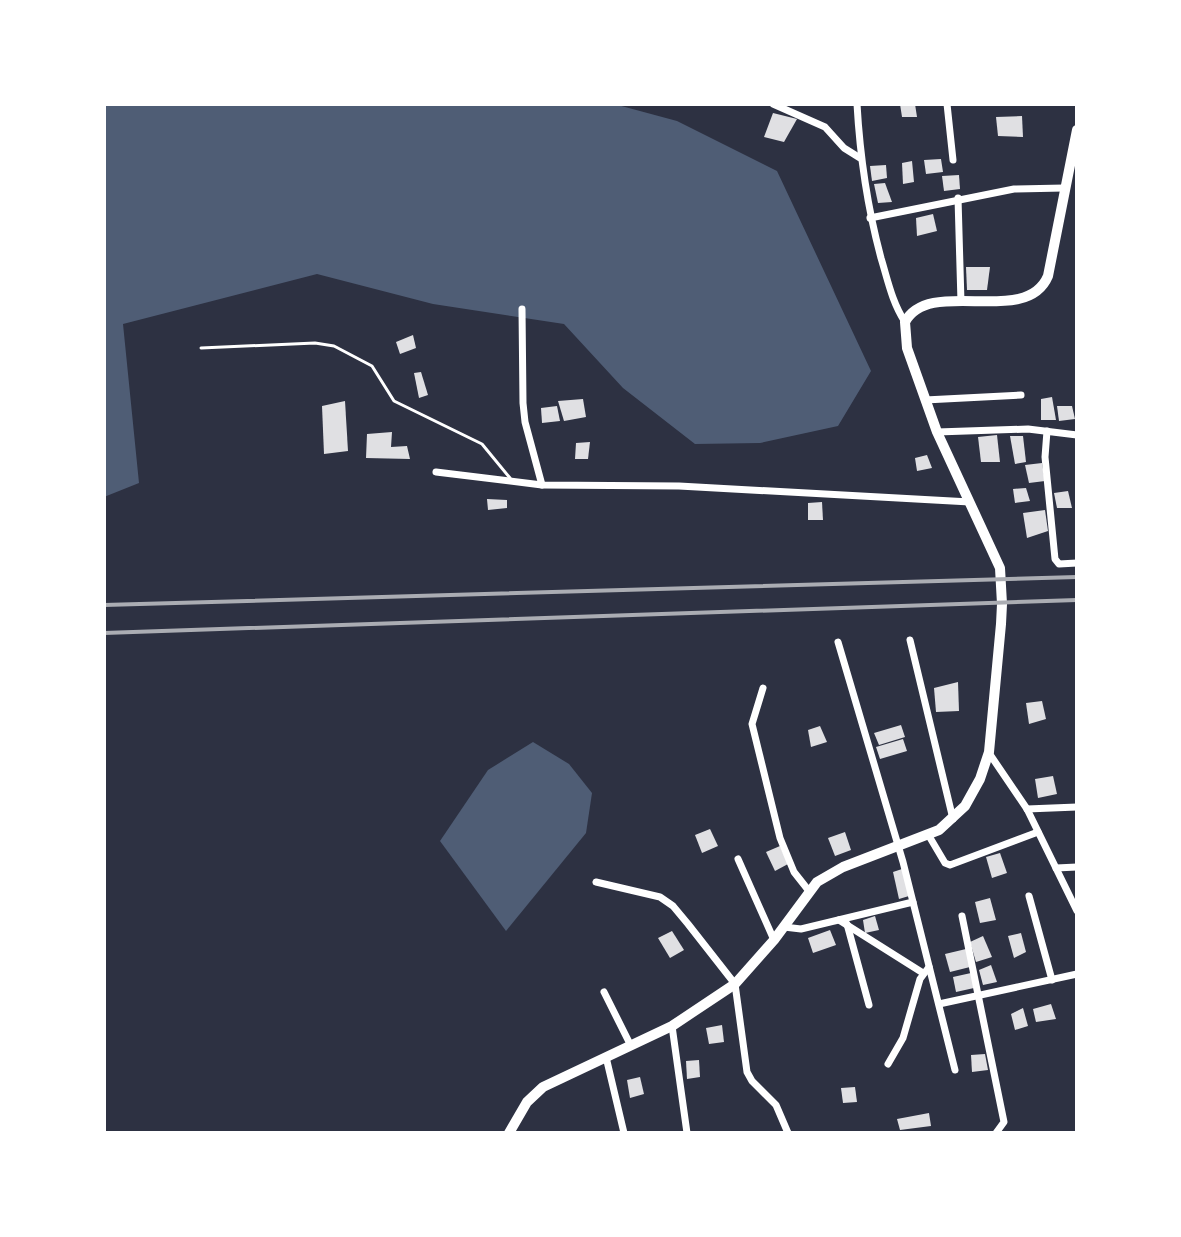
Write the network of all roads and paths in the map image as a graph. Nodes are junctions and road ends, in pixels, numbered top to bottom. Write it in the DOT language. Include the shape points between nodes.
graph roads {
  1 [pos="857,104"];
  2 [pos="947,104"];
  3 [pos="777,105"];
  4 [pos="1077,130"];
  5 [pos="860,158"];
  6 [pos="953,160"];
  7 [pos="1064,188"];
  8 [pos="958,198"];
  9 [pos="870,218"];
  10 [pos="961,302"];
  11 [pos="522,309"];
  12 [pos="905,322"];
  13 [pos="201,348"];
  14 [pos="1021,395"];
  15 [pos="925,400"];
  16 [pos="1047,431"];
  17 [pos="937,432"];
  18 [pos="1077,435"];
  19 [pos="436,472"];
  20 [pos="512,481"];
  21 [pos="542,485"];
  22 [pos="970,502"];
  23 [pos="1077,563"];
  24 [pos="910,640"];
  25 [pos="838,642"];
  26 [pos="763,688"];
  27 [pos="989,752"];
  28 [pos="1077,807"];
  29 [pos="1027,809"];
  30 [pos="953,819"];
  31 [pos="1038,832"];
  32 [pos="929,836"];
  33 [pos="899,847"];
  34 [pos="738,859"];
  35 [pos="1077,867"];
  36 [pos="1056,868"];
  37 [pos="596,882"];
  38 [pos="809,891"];
  39 [pos="1029,896"];
  40 [pos="913,902"];
  41 [pos="1077,911"];
  42 [pos="962,916"];
  43 [pos="843,922"];
  44 [pos="784,927"];
  45 [pos="774,940"];
  46 [pos="926,970"];
  47 [pos="1077,974"];
  48 [pos="1052,980"];
  49 [pos="735,984"];
  50 [pos="604,992"];
  51 [pos="979,996"];
  52 [pos="939,1004"];
  53 [pos="869,1005"];
  54 [pos="672,1026"];
  55 [pos="631,1046"];
  56 [pos="606,1057"];
  57 [pos="888,1064"];
  58 [pos="955,1070"];
  59 [pos="509,1133"];
  60 [pos="624,1133"];
  61 [pos="687,1133"];
  62 [pos="788,1133"];
  63 [pos="996,1133"];
  1 -- 5 [label="street"];
  2 -- 6 [label="street"];
  3 -- 5 [label="street" via="825,127"];
  4 -- 7 [label="main road"];
  5 -- 9 [label="street"];
  7 -- 8 [label="street"];
  7 -- 10 [label="main road" via="1048,276 1039,290 1023,298"];
  8 -- 9 [label="street"];
  8 -- 10 [label="street"];
  9 -- 12 [label="street" via="893,300"];
  10 -- 12 [label="main road" via="922,307"];
  11 -- 21 [label="street" via="521,388"];
  12 -- 15 [label="main road" via="907,348"];
  13 -- 20 [label="lane" via="334,346 372,366 399,404 482,444"];
  14 -- 15 [label="street"];
  15 -- 17 [label="main road"];
  16 -- 17 [label="street"];
  16 -- 18 [label="street"];
  16 -- 23 [label="street" via="1055,559 1059,564"];
  17 -- 22 [label="main road"];
  19 -- 20 [label="street"];
  20 -- 21 [label="street"];
  21 -- 22 [label="street" via="679,486"];
  22 -- 27 [label="main road" via="995,553 1001,580"];
  24 -- 30 [label="street"];
  25 -- 33 [label="street"];
  26 -- 38 [label="street" via="752,724 780,838 794,872"];
  27 -- 29 [label="street"];
  27 -- 30 [label="main road" via="972,795"];
  28 -- 29 [label="street"];
  29 -- 31 [label="street"];
  30 -- 32 [label="main road"];
  31 -- 32 [label="street" via="950,865"];
  31 -- 36 [label="street"];
  32 -- 33 [label="main road"];
  33 -- 38 [label="main road" via="827,874"];
  33 -- 40 [label="street"];
  34 -- 45 [label="street"];
  35 -- 36 [label="street"];
  36 -- 41 [label="street"];
  37 -- 49 [label="street" via="666,901"];
  38 -- 44 [label="main road"];
  39 -- 48 [label="street"];
  40 -- 43 [label="street"];
  40 -- 46 [label="street"];
  42 -- 51 [label="street"];
  43 -- 44 [label="street"];
  43 -- 46 [label="street"];
  43 -- 53 [label="street"];
  44 -- 45 [label="main road"];
  45 -- 49 [label="main road"];
  46 -- 52 [label="street"];
  46 -- 57 [label="street" via="903,1038"];
  47 -- 48 [label="street"];
  48 -- 51 [label="street"];
  49 -- 54 [label="main road"];
  49 -- 62 [label="street" via="747,1072 776,1105"];
  50 -- 55 [label="street"];
  51 -- 52 [label="street"];
  51 -- 63 [label="street" via="1004,1122"];
  52 -- 58 [label="street"];
  54 -- 55 [label="main road"];
  54 -- 61 [label="street"];
  55 -- 56 [label="main road"];
  56 -- 59 [label="main road" via="534,1094"];
  56 -- 60 [label="street"];
}
